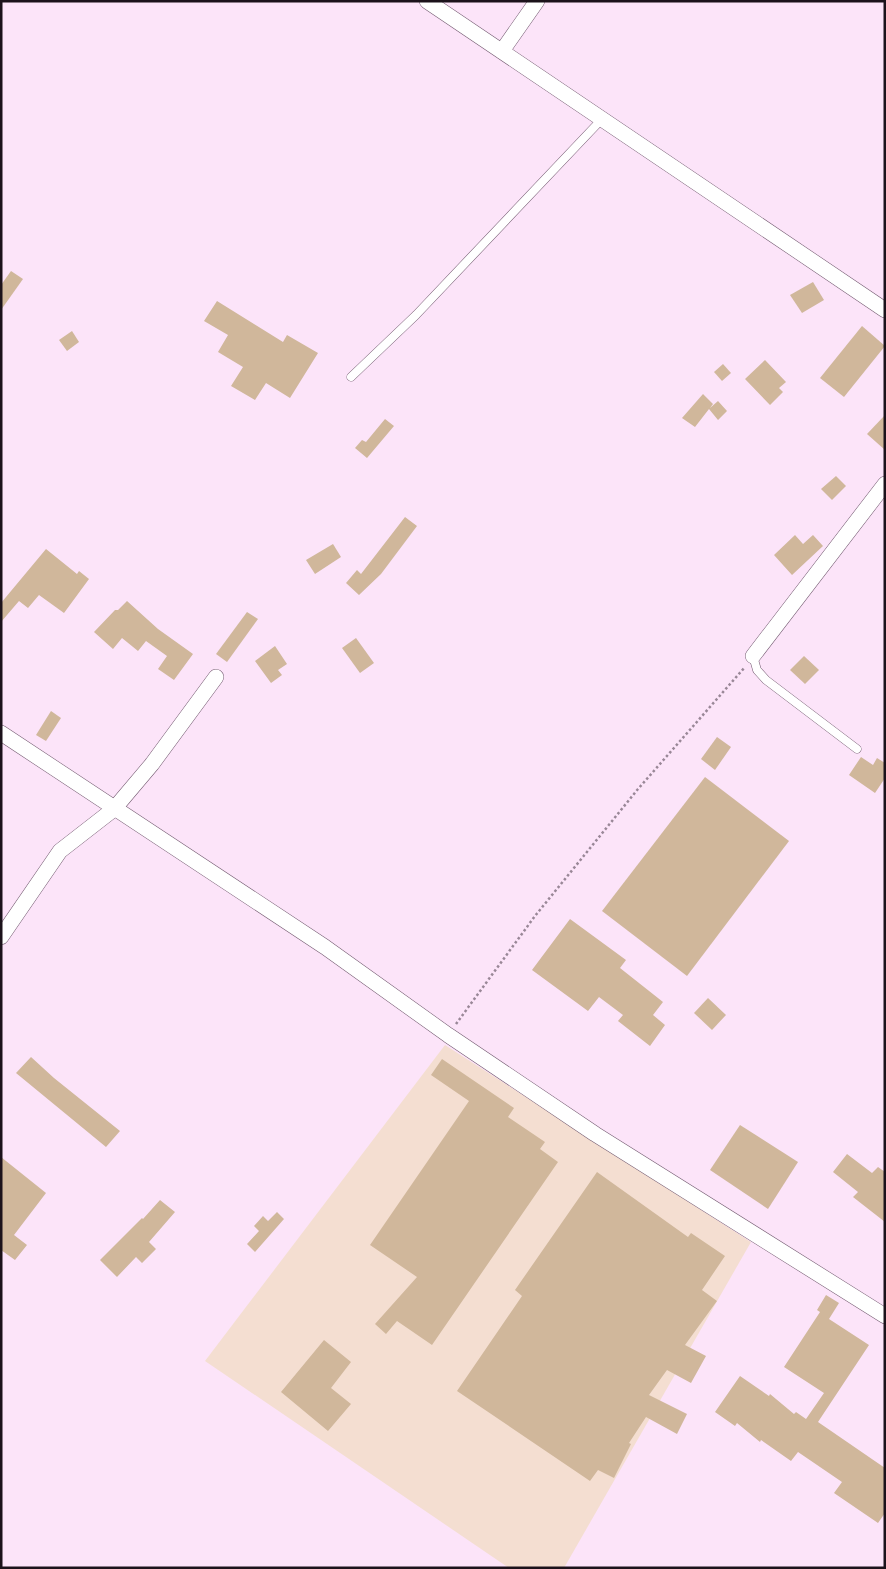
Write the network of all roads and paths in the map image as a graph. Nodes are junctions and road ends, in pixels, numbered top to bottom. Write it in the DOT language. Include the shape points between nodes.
graph roads {
  1 [pos="428,1"];
  2 [pos="537,1"];
  3 [pos="502,51"];
  4 [pos="602,119"];
  5 [pos="885,310"];
  6 [pos="351,377"];
  7 [pos="885,484"];
  8 [pos="753,656"];
  9 [pos="216,677"];
  10 [pos="1,733"];
  11 [pos="857,749"];
  12 [pos="114,809"];
  13 [pos="1,937"];
  14 [pos="448,1035"];
  15 [pos="885,1316"];
  1 -- 3 [label="street"];
  2 -- 3 [label="street"];
  3 -- 4 [label="street"];
  4 -- 5 [label="street"];
  4 -- 6 [label="lane" via="416,315"];
  7 -- 8 [label="street"];
  8 -- 11 [label="lane" via="757,670 766,680"];
  8 -- 14 [label="path" via="638,789 535,916"];
  9 -- 12 [label="street" via="152,764"];
  10 -- 12 [label="street"];
  12 -- 13 [label="street" via="60,851"];
  12 -- 14 [label="street" via="325,947"];
  14 -- 15 [label="street" via="595,1134"];
}
